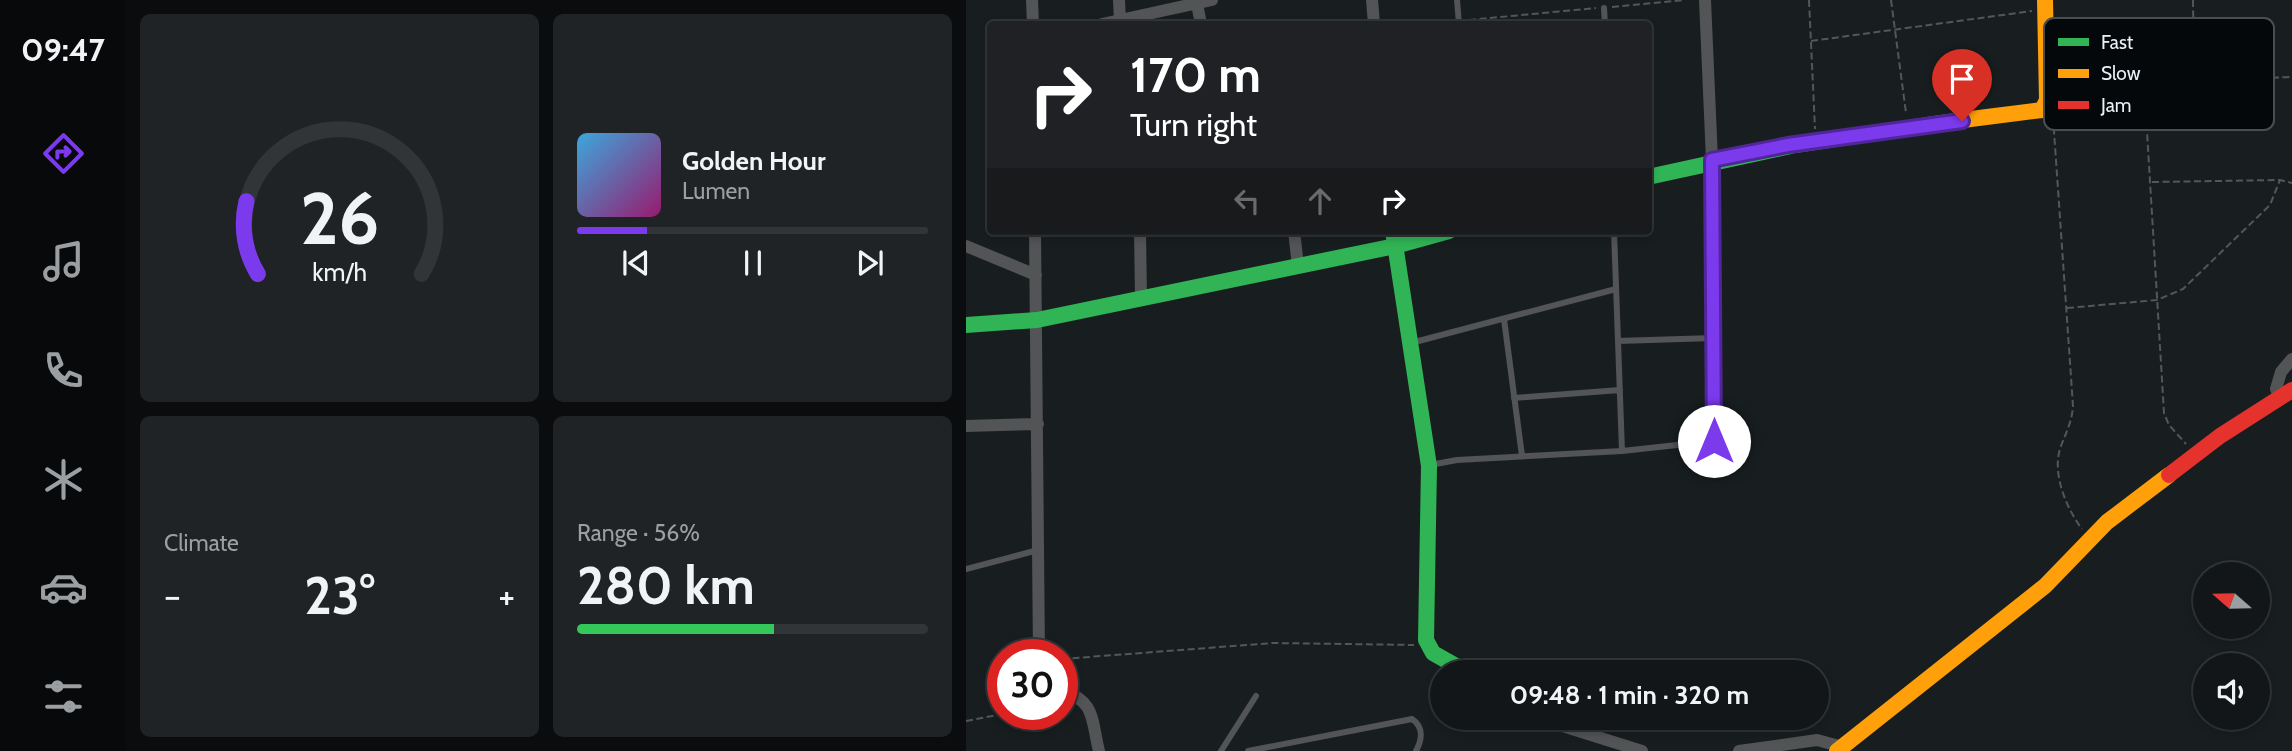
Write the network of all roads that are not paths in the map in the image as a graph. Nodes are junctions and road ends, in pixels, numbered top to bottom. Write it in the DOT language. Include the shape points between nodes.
graph roads {
  1 [pos="1032,0"];
  2 [pos="1119,0"];
  3 [pos="1372,0"];
  4 [pos="1457,0"];
  5 [pos="1705,0"];
  6 [pos="1204,1"];
  7 [pos="1604,8"];
  8 [pos="1033,21"];
  9 [pos="1120,21"];
  10 [pos="1201,21"];
  11 [pos="1374,21"];
  12 [pos="1459,21"];
  13 [pos="1605,21"];
  14 [pos="2044,107"];
  15 [pos="1712,160"];
  16 [pos="1652,176"];
  17 [pos="1035,235"];
  18 [pos="1140,235"];
  19 [pos="1294,235"];
  20 [pos="1418,235"];
  21 [pos="1614,235"];
  22 [pos="1394,238"];
  23 [pos="966,246"];
  24 [pos="1298,266"];
  25 [pos="1036,275"];
  26 [pos="1616,289"];
  27 [pos="1141,298"];
  28 [pos="1504,319"];
  29 [pos="1037,320"];
  30 [pos="966,324"];
  31 [pos="1713,338"];
  32 [pos="1618,341"];
  33 [pos="1409,344"];
  34 [pos="2292,359"];
  35 [pos="1620,390"];
  36 [pos="2286,393"];
  37 [pos="1514,398"];
  38 [pos="1038,424"];
  39 [pos="966,426"];
  40 [pos="1714,441"];
  41 [pos="1622,451"];
  42 [pos="1522,456"];
  43 [pos="1429,466"];
  44 [pos="1039,550"];
  45 [pos="966,569"];
  46 [pos="1039,639"];
  47 [pos="1445,660"];
  48 [pos="1078,696"];
  49 [pos="1256,696"];
  50 [pos="1575,730"];
  51 [pos="1840,749"];
  52 [pos="1100,751"];
  53 [pos="1221,751"];
  54 [pos="1248,751"];
  55 [pos="1416,751"];
  56 [pos="1642,751"];
  57 [pos="1739,751"];
  1 -- 8 [label="street"];
  2 -- 9 [label="street"];
  3 -- 11 [label="street"];
  4 -- 12 [label="lane"];
  5 -- 15 [label="street"];
  6 -- 9 [label="street"];
  6 -- 10 [label="street"];
  7 -- 13 [label="lane"];
  14 -- 15 [label="street"];
  15 -- 16 [label="street"];
  15 -- 31 [label="street"];
  17 -- 25 [label="street"];
  18 -- 27 [label="street"];
  19 -- 24 [label="street"];
  20 -- 22 [label="street"];
  21 -- 26 [label="lane"];
  22 -- 24 [label="street"];
  22 -- 33 [label="street"];
  23 -- 25 [label="street"];
  24 -- 27 [label="street"];
  25 -- 29 [label="street"];
  26 -- 28 [label="lane"];
  26 -- 32 [label="lane"];
  27 -- 29 [label="street"];
  28 -- 33 [label="lane"];
  28 -- 37 [label="lane"];
  29 -- 30 [label="street"];
  29 -- 38 [label="street"];
  31 -- 32 [label="lane"];
  31 -- 40 [label="street"];
  32 -- 35 [label="lane"];
  33 -- 43 [label="street"];
  34 -- 36 [label="street" via="2276,389"];
  35 -- 37 [label="lane"];
  35 -- 41 [label="lane"];
  36 -- 51 [label="street" via="2195,454 2089,538 2045,586"];
  37 -- 42 [label="lane"];
  38 -- 39 [label="street"];
  38 -- 44 [label="street"];
  40 -- 41 [label="lane"];
  41 -- 42 [label="lane"];
  42 -- 43 [label="lane"];
  43 -- 47 [label="street" via="1427,645"];
  44 -- 45 [label="lane"];
  44 -- 46 [label="street"];
  48 -- 52 [label="street" via="1088,705"];
  49 -- 53 [label="lane"];
  50 -- 56 [label="street"];
  51 -- 57 [label="street" via="1817,740"];
  54 -- 55 [label="lane" via="1412,719 1420,730"];
}
